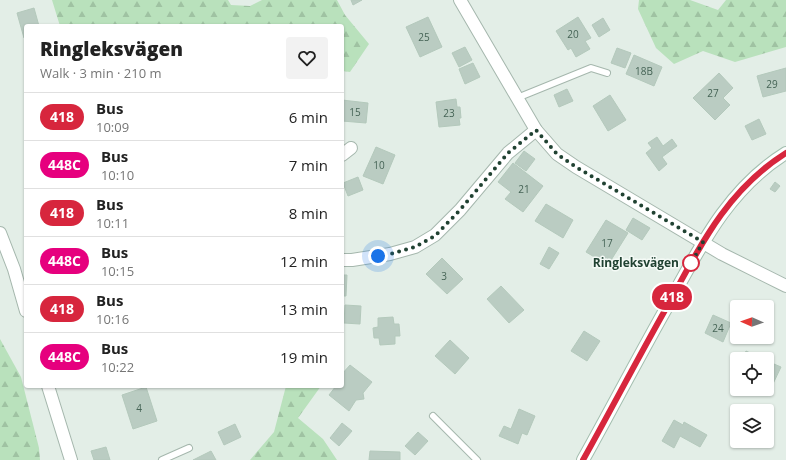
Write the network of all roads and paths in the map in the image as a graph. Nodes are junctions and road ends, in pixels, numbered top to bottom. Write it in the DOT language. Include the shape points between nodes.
graph roads {
  1 [pos="460,0"];
  2 [pos="607,73"];
  3 [pos="517,98"];
  4 [pos="536,130"];
  5 [pos="786,153"];
  6 [pos="0,233"];
  7 [pos="703,242"];
  8 [pos="344,260"];
  9 [pos="786,286"];
  10 [pos="24,304"];
  11 [pos="49,388"];
  12 [pos="433,416"];
  13 [pos="189,448"];
  14 [pos="71,460"];
  15 [pos="162,460"];
  16 [pos="477,460"];
  17 [pos="584,460"];
  1 -- 3 [label="street"];
  2 -- 3 [label="lane" via="591,68"];
  3 -- 4 [label="street"];
  4 -- 7 [label="street" via="557,154 576,167"];
  4 -- 8 [label="street" via="508,153 435,236 415,247 390,254"];
  5 -- 7 [label="street" via="746,184"];
  6 -- 10 [label="street"];
  7 -- 9 [label="street"];
  7 -- 17 [label="street"];
  11 -- 14 [label="street"];
  12 -- 16 [label="lane"];
  13 -- 15 [label="lane"];
}
